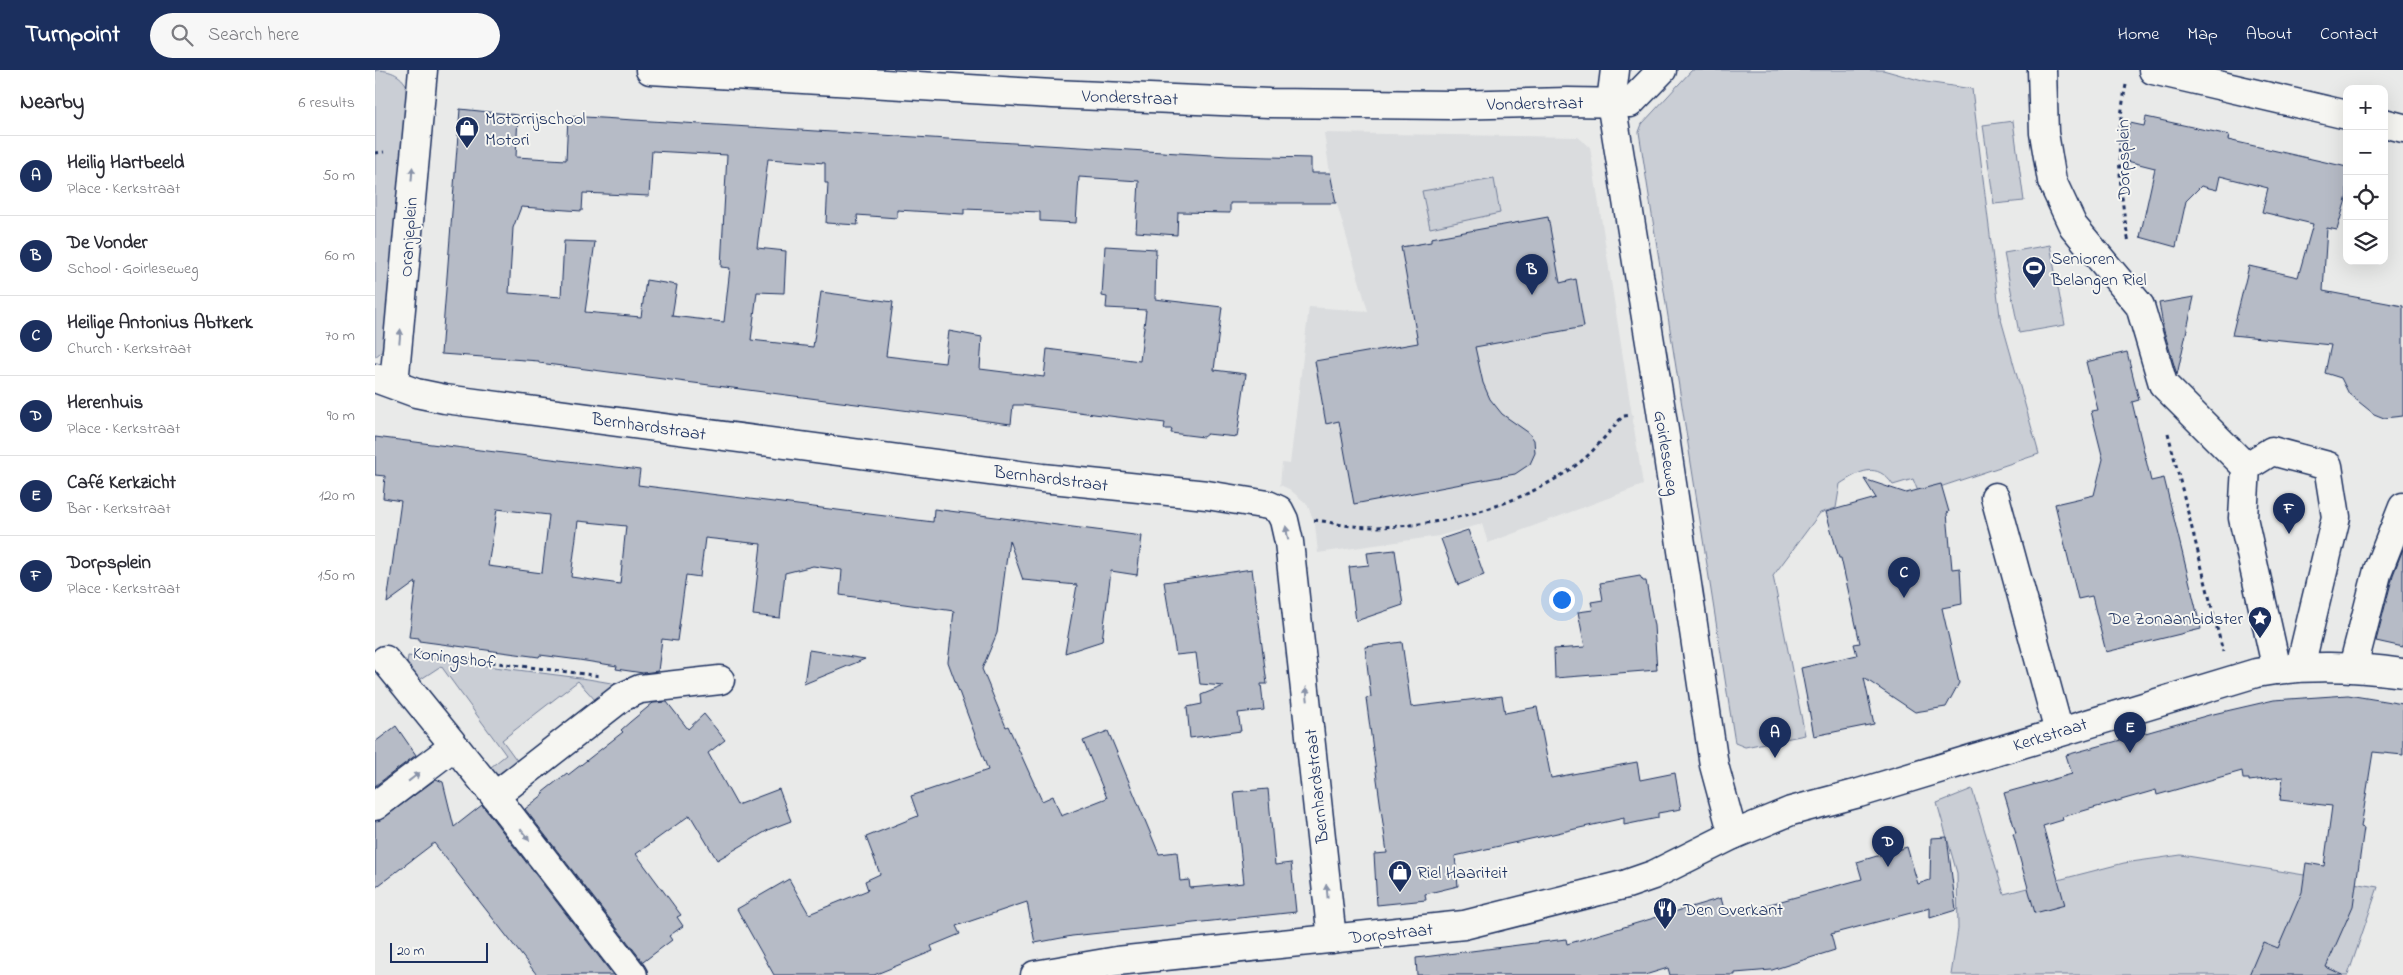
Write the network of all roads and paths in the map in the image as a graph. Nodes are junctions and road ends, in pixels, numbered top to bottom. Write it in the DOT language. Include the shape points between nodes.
graph roads {
  1 [pos="423,70"];
  2 [pos="650,70"];
  3 [pos="1615,70"];
  4 [pos="1662,70"];
  5 [pos="2042,70"];
  6 [pos="2153,70"];
  7 [pos="889,77"];
  8 [pos="2127,79"];
  9 [pos="1611,102"];
  10 [pos="2343,114"];
  11 [pos="2388,124"];
  12 [pos="2403,128"];
  13 [pos="2130,248"];
  14 [pos="385,381"];
  15 [pos="1661,410"];
  16 [pos="2165,425"];
  17 [pos="2247,467"];
  18 [pos="1995,496"];
  19 [pos="2403,507"];
  20 [pos="1284,520"];
  21 [pos="385,660"];
  22 [pos="2353,667"];
  23 [pos="2289,668"];
  24 [pos="2403,673"];
  25 [pos="720,680"];
  26 [pos="2230,681"];
  27 [pos="622,697"];
  28 [pos="2059,732"];
  29 [pos="454,746"];
  30 [pos="495,796"];
  31 [pos="375,806"];
  32 [pos="1733,835"];
  33 [pos="1332,939"];
  34 [pos="633,975"];
  35 [pos="1035,975"];
  14 -- 1 [label="street, Oranjeplein, one-way"];
  2 -- 7 [label="street, Vonderstraat"];
  3 -- 9 [label="street, Goirleseweg"];
  4 -- 9 [label="street, Vonderstraat" via="1630,103"];
  5 -- 17 [label="street" via="2044,133 2052,181 2073,226 2140,306 2163,384"];
  6 -- 10 [label="street"];
  7 -- 9 [label="street, Vonderstraat" via="1269,103 1450,105"];
  8 -- 13 [label="path, Dorpsplein" via="2119,149 2124,219"];
  9 -- 15 [label="street, Goirleseweg"];
  11 -- 12 [label="street"];
  14 -- 20 [label="street, Bernhardstraat" via="416,393 445,399 1143,490 1207,495 1268,505 1279,510"];
  15 -- 20 [label="path" via="1623,416 1581,462 1557,479 1525,496 1491,508 1459,516 1383,526 1352,526 1297,517"];
  15 -- 32 [label="street, Goirleseweg" via="1714,765"];
  16 -- 26 [label="path"];
  17 -- 23 [label="street" via="2243,518"];
  17 -- 23 [label="street" via="2272,450 2329,466 2336,517"];
  18 -- 28 [label="street"];
  19 -- 22 [label="street" via="2379,570"];
  33 -- 20 [label="street, Bernhardstraat, one-way" via="1306,689"];
  21 -- 27 [label="path, Koningshof" via="399,650 615,678"];
  21 -- 29 [label="street, Koningshof"];
  22 -- 23 [label="street, Kerkstraat"];
  22 -- 24 [label="street, Kerkstraat"];
  23 -- 26 [label="street, Kerkstraat"];
  25 -- 27 [label="street" via="640,689"];
  26 -- 28 [label="street, Kerkstraat"];
  27 -- 30 [label="street"];
  28 -- 32 [label="street, Kerkstraat" via="1791,811"];
  29 -- 30 [label="street, Koningshof"];
  31 -- 29 [label="street, one-way"];
  30 -- 34 [label="street, Koningshof, one-way"];
  32 -- 33 [label="street, Dorpstraat" via="1653,875 1580,897 1464,925"];
  33 -- 35 [label="street, Dorpstraat" via="1117,962"];
}
